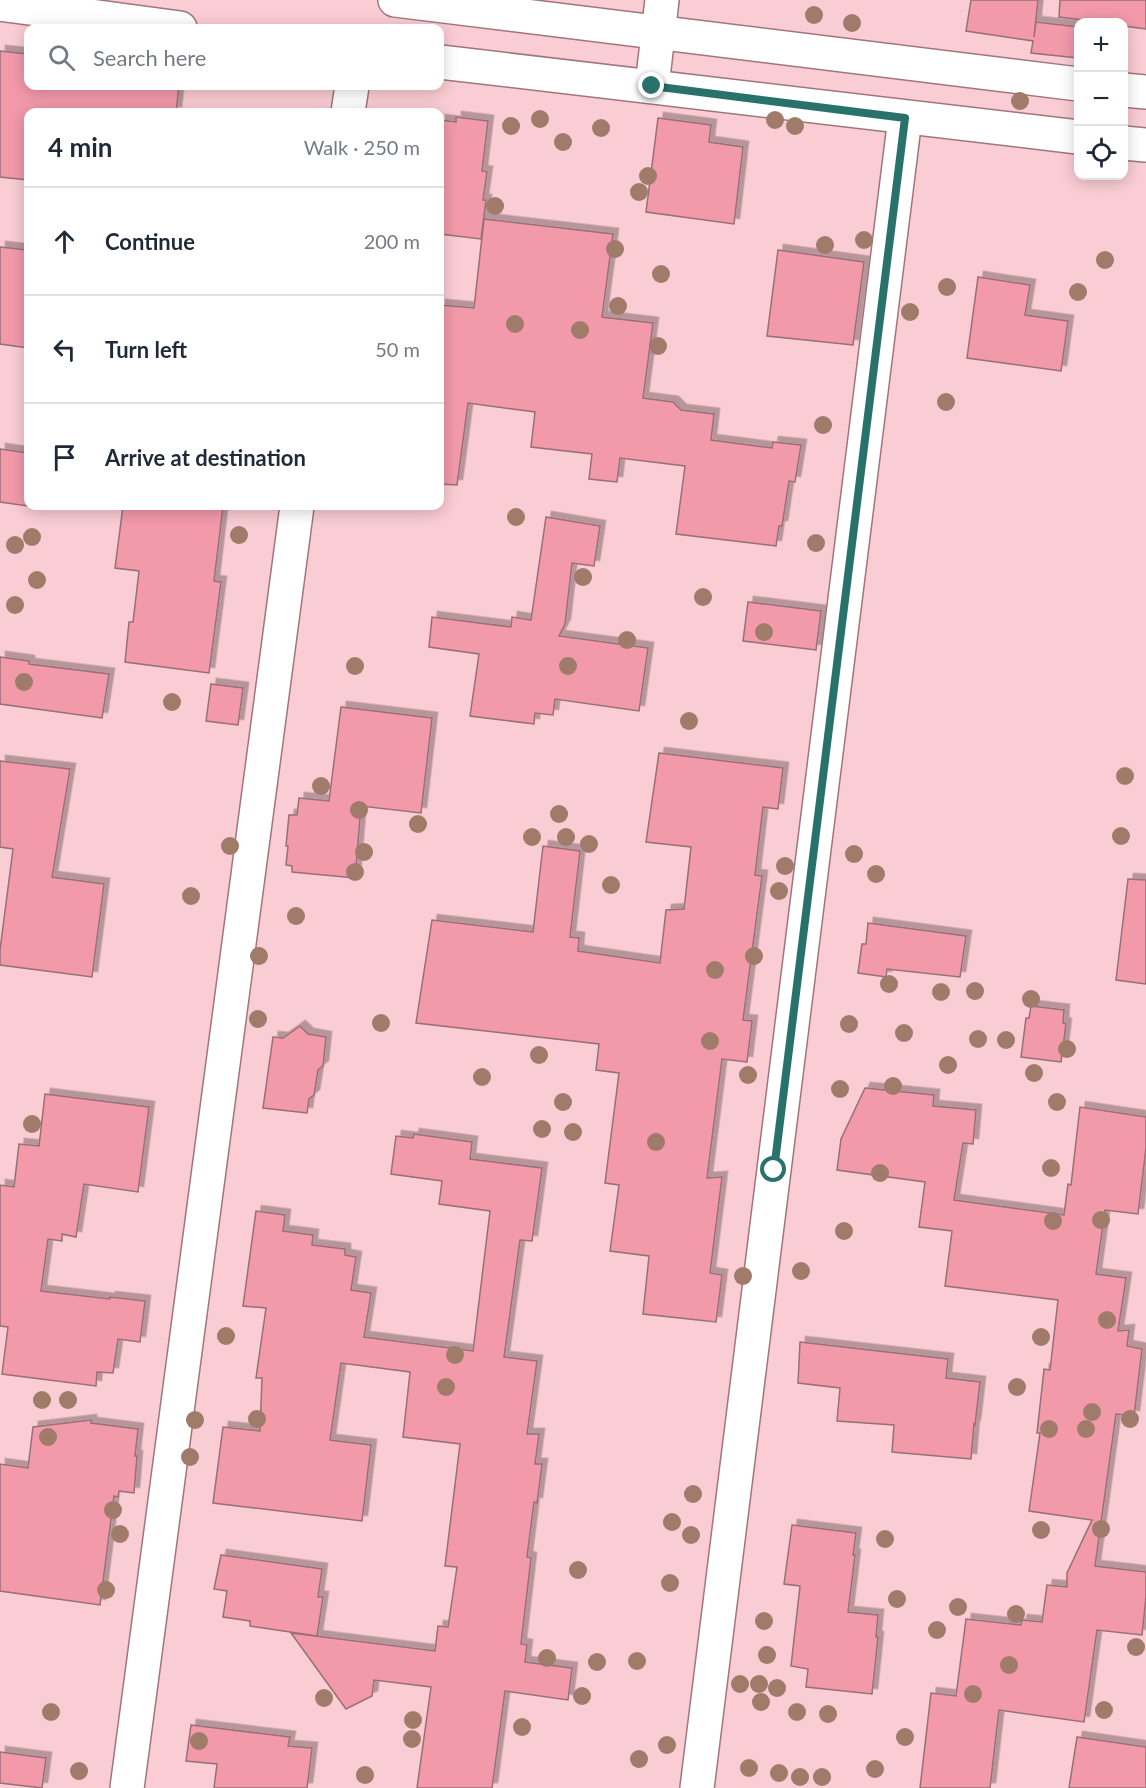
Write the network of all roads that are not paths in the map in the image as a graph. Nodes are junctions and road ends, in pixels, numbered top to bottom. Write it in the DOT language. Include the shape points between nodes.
graph roads {
  1 [pos="395,0"];
  2 [pos="0,4"];
  3 [pos="91,8"];
  4 [pos="660,16"];
  5 [pos="162,24"];
  6 [pos="444,62"];
  7 [pos="1074,83"];
  8 [pos="652,86"];
  9 [pos="351,90"];
  10 [pos="1128,90"];
  11 [pos="1146,92"];
  12 [pos="349,108"];
  13 [pos="905,118"];
  14 [pos="1074,137"];
  15 [pos="1128,143"];
  16 [pos="1146,145"];
  17 [pos="296,510"];
  18 [pos="127,1788"];
  19 [pos="697,1788"];
  1 -- 4 [label="street"];
  2 -- 3 [label="street"];
  3 -- 5 [label="street"];
  4 -- 7 [label="street"];
  4 -- 8 [label="street"];
  6 -- 8 [label="street"];
  8 -- 13 [label="street"];
  9 -- 12 [label="street"];
  10 -- 11 [label="street"];
  13 -- 14 [label="street"];
  13 -- 19 [label="street"];
  15 -- 16 [label="street"];
  17 -- 18 [label="street"];
}
